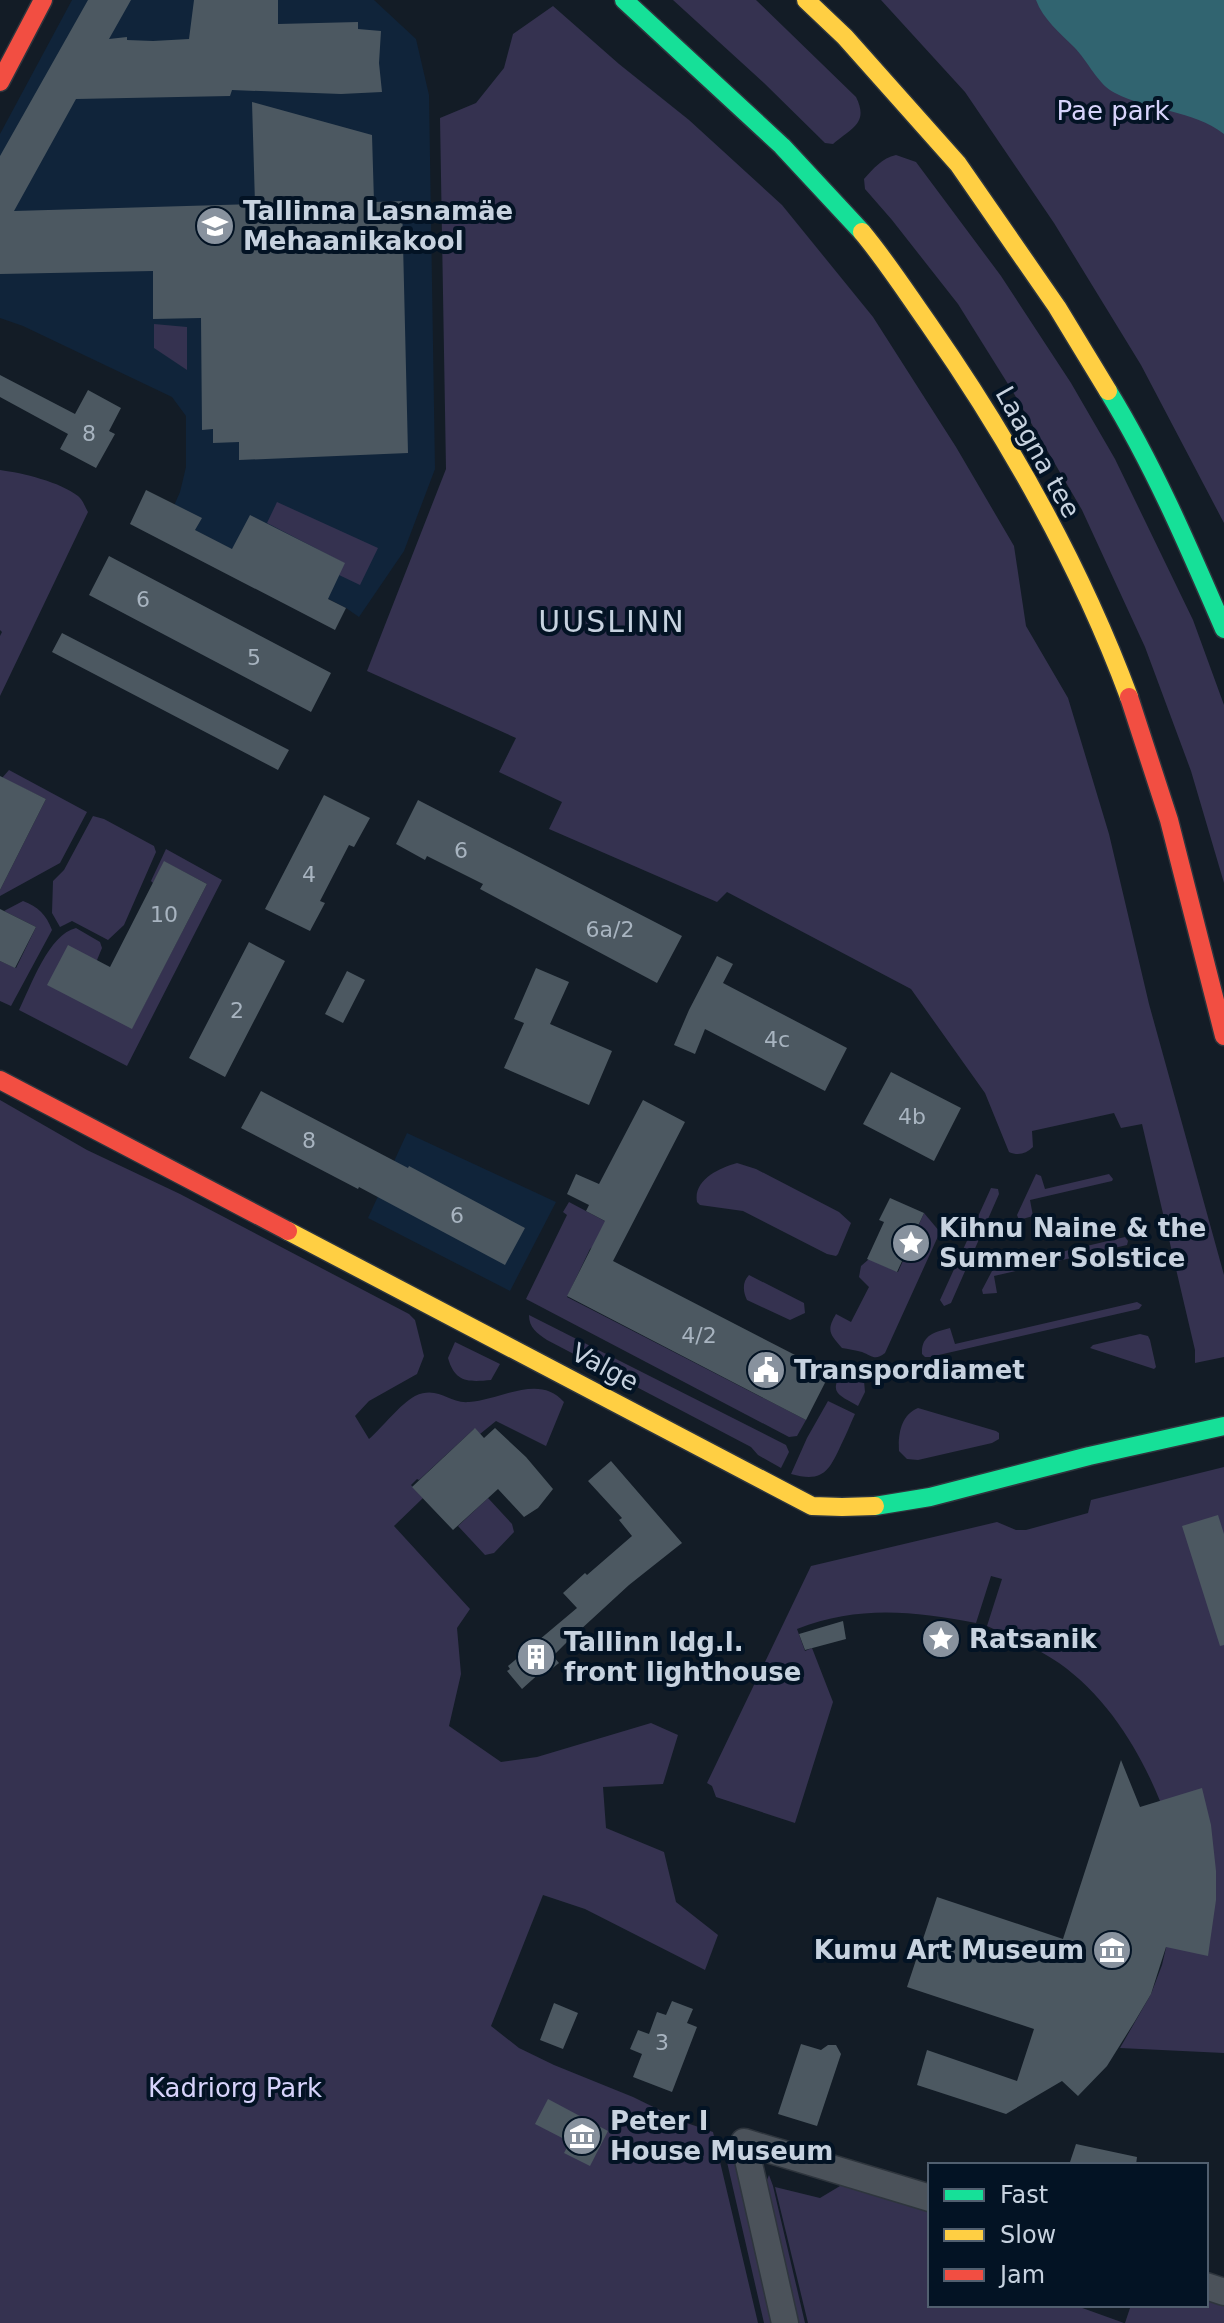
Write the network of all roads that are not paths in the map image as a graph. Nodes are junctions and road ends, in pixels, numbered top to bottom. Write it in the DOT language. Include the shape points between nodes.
graph roads {
  1 [pos="43,0"];
  2 [pos="624,0"];
  3 [pos="806,0"];
  4 [pos="0,82"];
  5 [pos="1224,629"];
  6 [pos="1224,1036"];
  7 [pos="0,1080"];
  8 [pos="1224,1426"];
  9 [pos="928,2197"];
  10 [pos="785,2323"];
  1 -- 4 [label="main road"];
  2 -- 6 [label="main road, Laagna tee" via="702,68 870,241 963,371 1027,479 1126,692 1162,795"];
  3 -- 5 [label="main road" via="958,164 1057,307 1130,427"];
  7 -- 8 [label="main road, Valge" via="812,1506 909,1500"];
  9 -- 10 [label="street" via="744,2142"];
}
